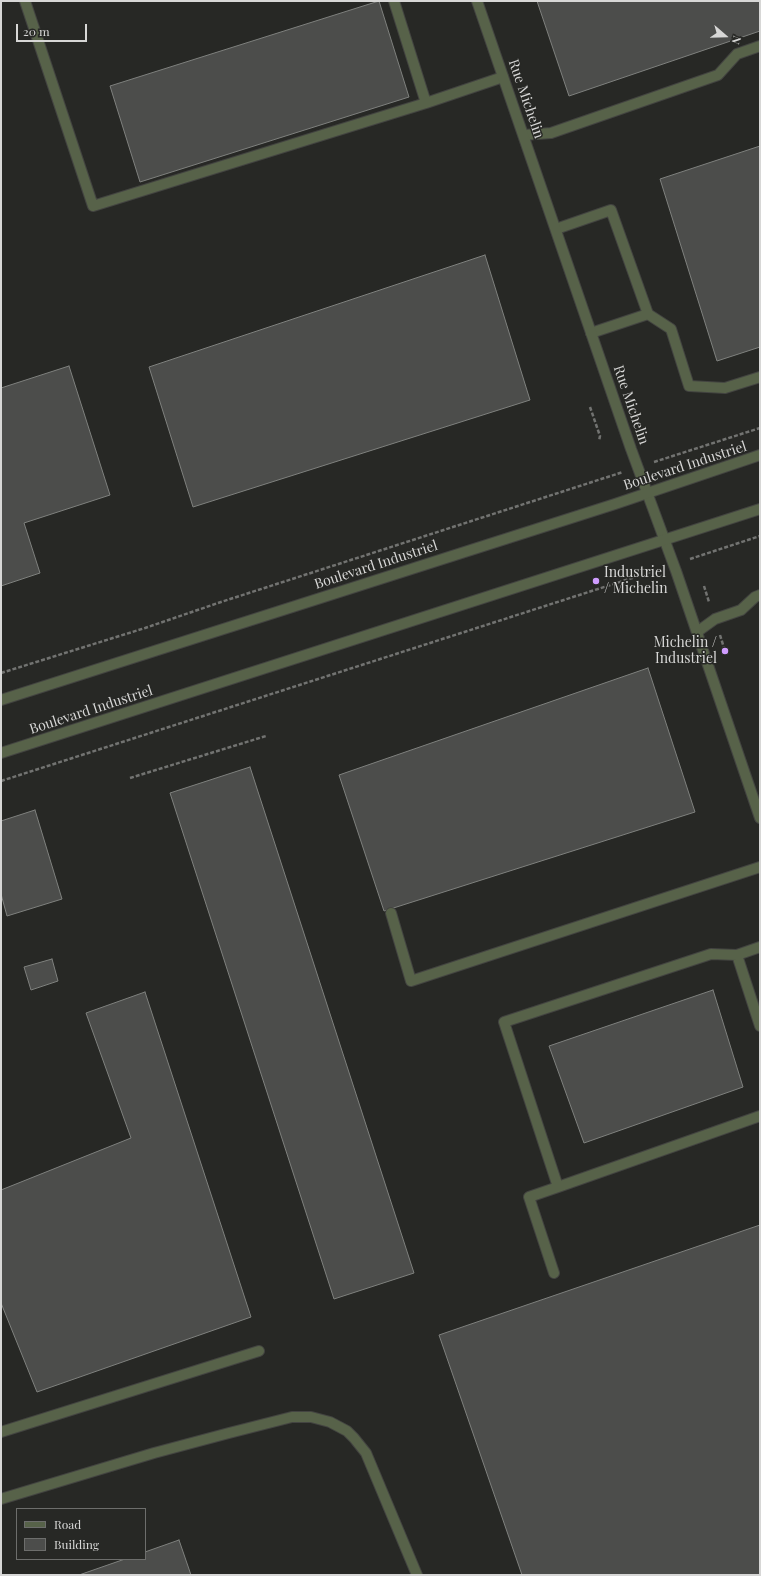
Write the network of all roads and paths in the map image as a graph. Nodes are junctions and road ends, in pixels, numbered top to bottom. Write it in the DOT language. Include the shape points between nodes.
graph roads {
  1 [pos="24,1"];
  2 [pos="394,1"];
  3 [pos="477,1"];
  4 [pos="760,46"];
  5 [pos="503,77"];
  6 [pos="426,103"];
  7 [pos="524,135"];
  8 [pos="556,229"];
  9 [pos="648,314"];
  10 [pos="591,333"];
  11 [pos="760,377"];
  12 [pos="590,407"];
  13 [pos="760,428"];
  14 [pos="599,441"];
  15 [pos="675,455"];
  16 [pos="760,455"];
  17 [pos="600,480"];
  18 [pos="647,492"];
  19 [pos="760,509"];
  20 [pos="760,536"];
  21 [pos="664,539"];
  22 [pos="706,554"];
  23 [pos="626,579"];
  24 [pos="760,595"];
  25 [pos="697,632"];
  26 [pos="1,673"];
  27 [pos="1,700"];
  28 [pos="266,736"];
  29 [pos="1,753"];
  30 [pos="130,778"];
  31 [pos="1,781"];
  32 [pos="760,818"];
  33 [pos="760,867"];
  34 [pos="391,913"];
  35 [pos="760,947"];
  36 [pos="737,955"];
  37 [pos="760,1026"];
  38 [pos="760,1116"];
  39 [pos="558,1187"];
  40 [pos="554,1273"];
  41 [pos="259,1351"];
  42 [pos="1,1432"];
  43 [pos="1,1499"];
  44 [pos="417,1575"];
  1 -- 6 [label="street" via="93,206"];
  2 -- 6 [label="street"];
  3 -- 5 [label="street, Rue Michelin"];
  4 -- 7 [label="street" via="737,54 718,75 551,133"];
  5 -- 6 [label="street"];
  5 -- 7 [label="street, Rue Michelin"];
  7 -- 8 [label="street, Rue Michelin"];
  8 -- 9 [label="street" via="611,210"];
  8 -- 10 [label="street, Rue Michelin"];
  9 -- 10 [label="street"];
  9 -- 11 [label="street" via="671,329 689,386 725,388"];
  10 -- 18 [label="street, Rue Michelin"];
  12 -- 14 [label="path" via="600,436"];
  13 -- 15 [label="path, Boulevard Industriel"];
  16 -- 18 [label="street, Boulevard Industriel"];
  17 -- 26 [label="path, Boulevard Industriel"];
  18 -- 21 [label="street, Rue Michelin"];
  18 -- 27 [label="street, Boulevard Industriel"];
  19 -- 21 [label="street, Boulevard Industriel"];
  20 -- 22 [label="path"];
  21 -- 25 [label="street, Rue Michelin"];
  21 -- 29 [label="street, Boulevard Industriel"];
  23 -- 31 [label="path"];
  24 -- 25 [label="street" via="741,610 715,619"];
  25 -- 32 [label="street, Rue Michelin"];
  28 -- 30 [label="path"];
  33 -- 34 [label="street" via="411,981"];
  35 -- 36 [label="street"];
  36 -- 37 [label="street"];
  36 -- 39 [label="street" via="711,954 504,1022"];
  38 -- 39 [label="street"];
  39 -- 40 [label="street" via="529,1198"];
  41 -- 42 [label="street"];
  43 -- 44 [label="street" via="229,1433 292,1417 311,1417 339,1426 361,1445 374,1469"];
}
